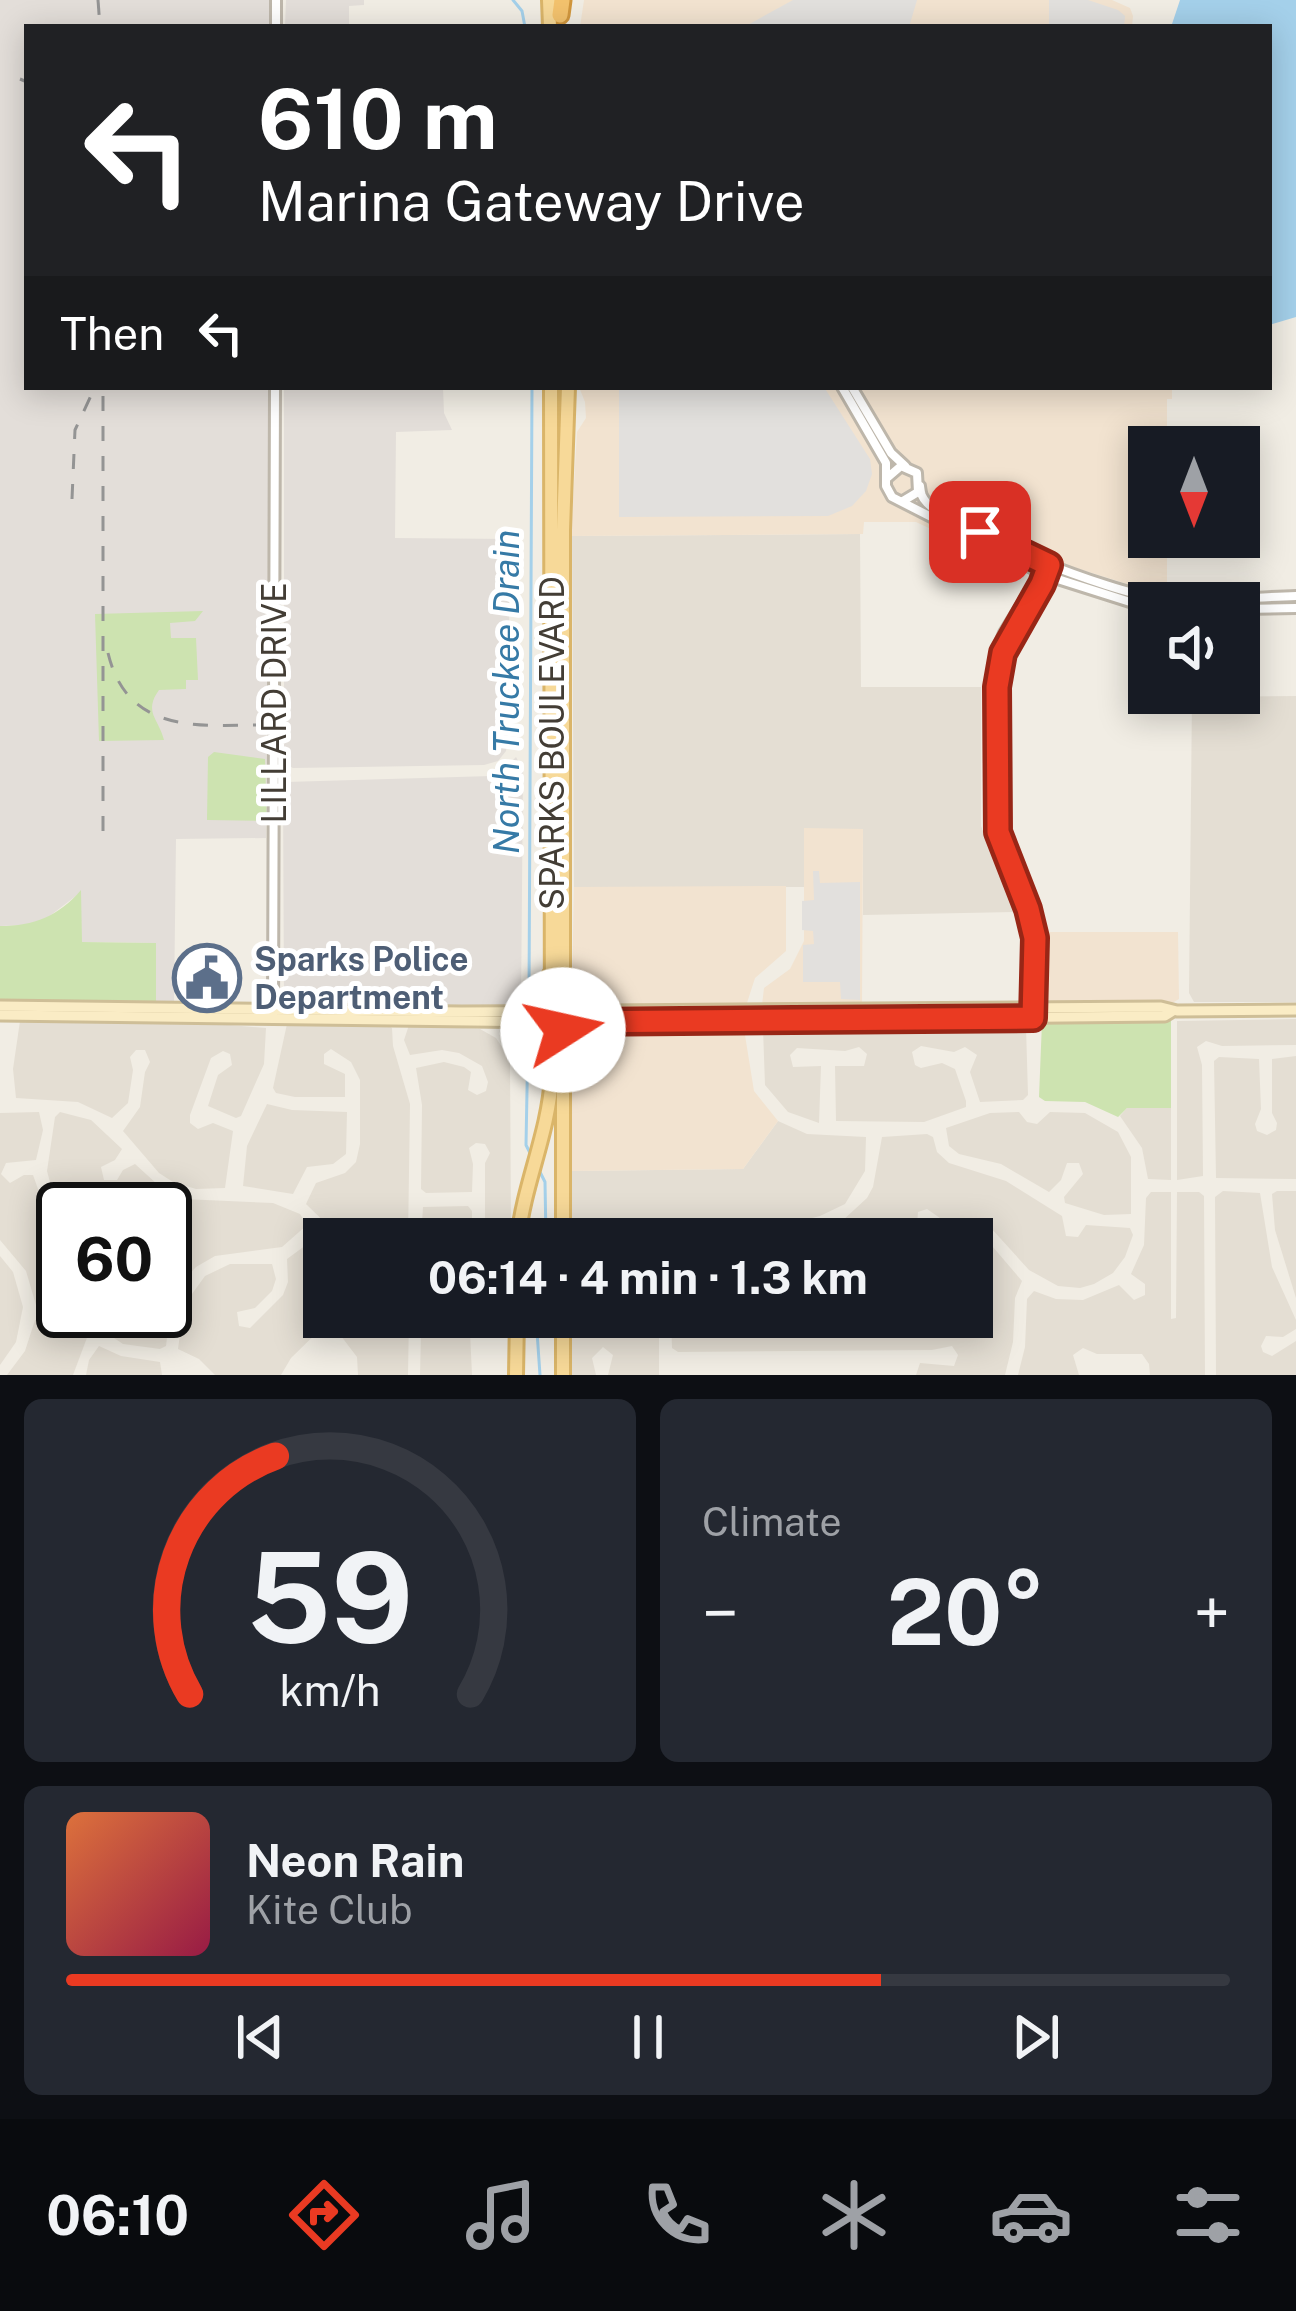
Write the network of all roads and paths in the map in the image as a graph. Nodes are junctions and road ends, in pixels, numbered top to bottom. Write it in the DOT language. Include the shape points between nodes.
graph roads {
  1 [pos="549,0"];
  2 [pos="558,14"];
  3 [pos="275,390"];
  4 [pos="551,390"];
  5 [pos="844,390"];
  6 [pos="854,390"];
  7 [pos="566,391"];
  8 [pos="905,466"];
  9 [pos="886,479"];
  10 [pos="920,486"];
  11 [pos="901,501"];
  12 [pos="551,542"];
  13 [pos="1049,565"];
  14 [pos="1045,575"];
  15 [pos="1296,596"];
  16 [pos="1128,601"];
  17 [pos="1296,608"];
  18 [pos="1260,609"];
  19 [pos="563,673"];
  20 [pos="551,856"];
  21 [pos="564,918"];
  22 [pos="552,961"];
  23 [pos="564,972"];
  24 [pos="0,1006"];
  25 [pos="611,1010"];
  26 [pos="1296,1010"];
  27 [pos="1033,1013"];
  28 [pos="273,1014"];
  29 [pos="0,1016"];
  30 [pos="519,1016"];
  31 [pos="558,1016"];
  32 [pos="628,1021"];
  33 [pos="552,1056"];
  34 [pos="563,1078"];
  35 [pos="522,1218"];
  36 [pos="563,1218"];
  37 [pos="517,1338"];
  38 [pos="563,1338"];
  39 [pos="517,1375"];
  40 [pos="562,1375"];
  1 -- 2 [label="main road"];
  3 -- 28 [label="street, LILLARD DRIVE"];
  4 -- 12 [label="main road, SPARKS BOULEVARD"];
  5 -- 9 [label="street" via="881,454"];
  6 -- 8 [label="street"];
  7 -- 19 [label="main road, SPARKS BOULEVARD"];
  8 -- 9 [label="street"];
  8 -- 10 [label="street"];
  9 -- 11 [label="street"];
  10 -- 11 [label="street"];
  10 -- 13 [label="street" via="927,503 947,516"];
  11 -- 14 [label="street"];
  12 -- 19 [label="main road"];
  12 -- 20 [label="main road, SPARKS BOULEVARD"];
  13 -- 14 [label="street"];
  13 -- 15 [label="street" via="1151,597"];
  14 -- 16 [label="street"];
  14 -- 27 [label="street" via="1003,653 997,687 998,832 1035,938"];
  17 -- 18 [label="street"];
  19 -- 21 [label="main road, SPARKS BOULEVARD"];
  20 -- 21 [label="main road"];
  20 -- 22 [label="main road, SPARKS BOULEVARD"];
  21 -- 23 [label="main road, SPARKS BOULEVARD"];
  22 -- 30 [label="main road" via="544,988"];
  22 -- 31 [label="main road, SPARKS BOULEVARD"];
  23 -- 25 [label="main road" via="571,992"];
  23 -- 31 [label="main road, SPARKS BOULEVARD"];
  24 -- 28 [label="main road"];
  25 -- 27 [label="main road"];
  25 -- 31 [label="main road"];
  26 -- 27 [label="main road"];
  27 -- 32 [label="main road"];
  28 -- 29 [label="main road"];
  28 -- 30 [label="main road"];
  30 -- 31 [label="main road"];
  30 -- 33 [label="main road"];
  31 -- 32 [label="main road"];
  31 -- 33 [label="main road, SPARKS BOULEVARD"];
  31 -- 34 [label="main road, SPARKS BOULEVARD"];
  32 -- 34 [label="main road" via="581,1038"];
  33 -- 35 [label="main road, SPARKS BOULEVARD" via="551,1102"];
  34 -- 36 [label="main road, SPARKS BOULEVARD"];
  37 -- 39 [label="main road"];
  38 -- 40 [label="main road"];
}
